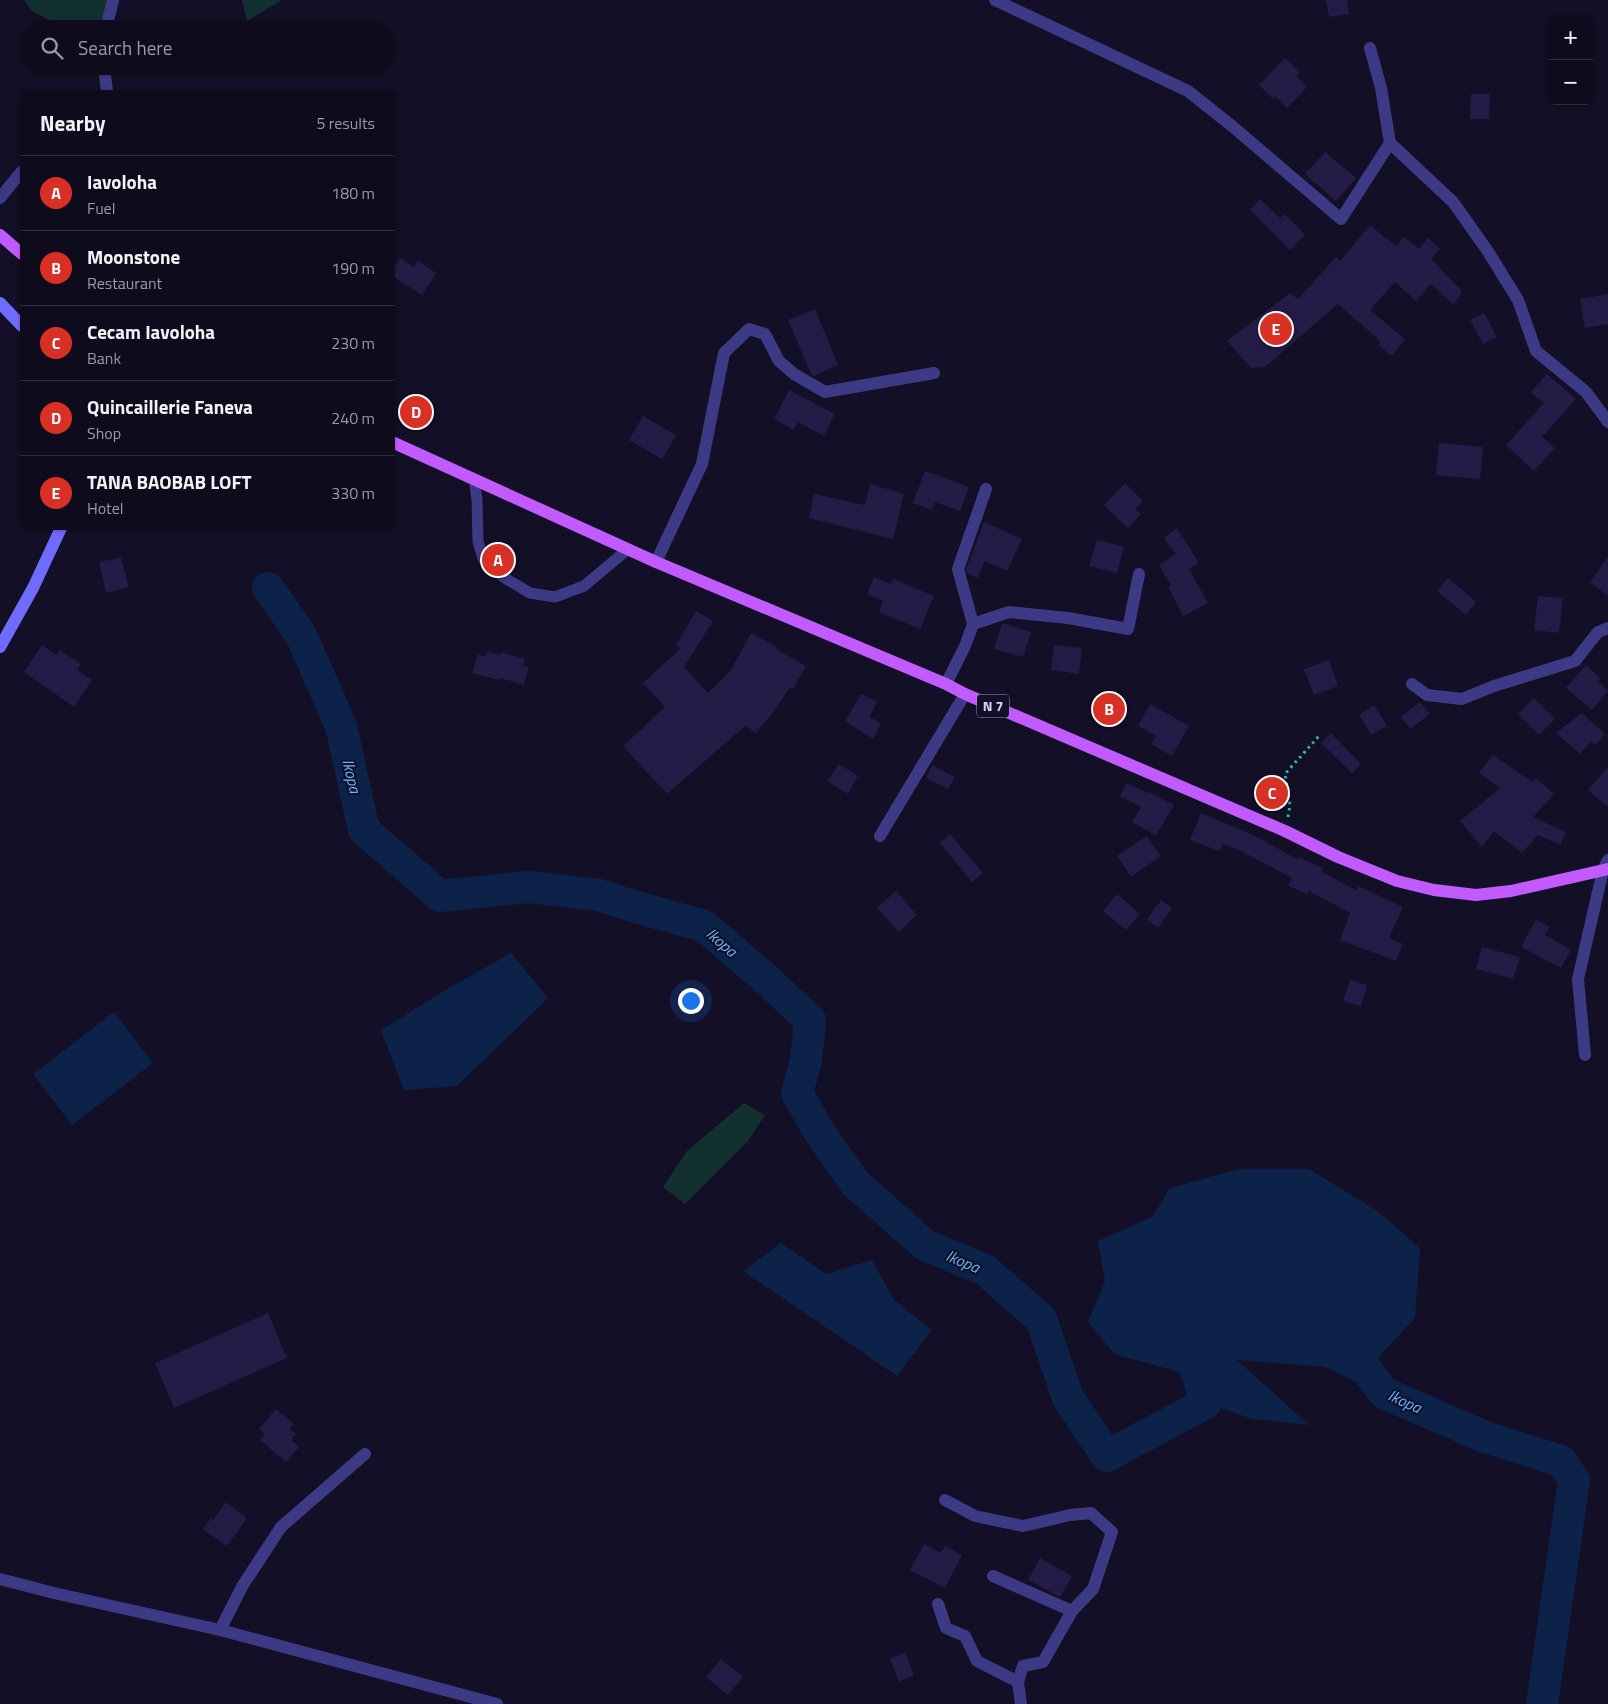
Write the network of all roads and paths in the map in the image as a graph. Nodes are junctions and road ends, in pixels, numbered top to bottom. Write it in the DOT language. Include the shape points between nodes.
graph roads {
  1 [pos="113,0"];
  2 [pos="995,0"];
  3 [pos="108,20"];
  4 [pos="1370,48"];
  5 [pos="105,75"];
  6 [pos="107,90"];
  7 [pos="1390,143"];
  8 [pos="20,174"];
  9 [pos="0,198"];
  10 [pos="0,235"];
  11 [pos="20,252"];
  12 [pos="0,303"];
  13 [pos="20,324"];
  14 [pos="934,374"];
  15 [pos="1608,422"];
  16 [pos="395,443"];
  17 [pos="474,479"];
  18 [pos="986,490"];
  19 [pos="60,530"];
  20 [pos="628,549"];
  21 [pos="656,562"];
  22 [pos="1139,574"];
  23 [pos="973,624"];
  24 [pos="1608,628"];
  25 [pos="0,647"];
  26 [pos="946,684"];
  27 [pos="1412,684"];
  28 [pos="965,694"];
  29 [pos="1319,736"];
  30 [pos="1285,831"];
  31 [pos="880,836"];
  32 [pos="1606,866"];
  33 [pos="1585,1055"];
  34 [pos="365,1454"];
  35 [pos="945,1500"];
  36 [pos="993,1576"];
  37 [pos="0,1578"];
  38 [pos="938,1604"];
  39 [pos="1072,1611"];
  40 [pos="220,1630"];
  41 [pos="1018,1682"];
  42 [pos="497,1704"];
  43 [pos="1021,1704"];
  1 -- 3 [label="street"];
  2 -- 7 [label="street" via="1188,92 1341,219"];
  4 -- 7 [label="street" via="1381,88"];
  5 -- 6 [label="street"];
  7 -- 15 [label="street" via="1453,202 1518,300 1536,351 1586,392"];
  8 -- 9 [label="street"];
  10 -- 11 [label="main road"];
  12 -- 13 [label="street"];
  14 -- 21 [label="street" via="825,392 779,361 765,334 749,329 724,353 702,464"];
  16 -- 17 [label="main road, N 7"];
  17 -- 20 [label="main road, N 7"];
  17 -- 20 [label="lane" via="478,541 483,559 503,577 530,593 555,597 584,586"];
  18 -- 23 [label="street" via="958,569"];
  19 -- 25 [label="street"];
  20 -- 21 [label="main road, N 7"];
  21 -- 26 [label="main road, N 7"];
  22 -- 23 [label="street" via="1128,629 1009,612"];
  23 -- 26 [label="street"];
  24 -- 27 [label="street" via="1598,632 1575,661 1462,699 1427,695"];
  26 -- 28 [label="main road, N 7"];
  28 -- 30 [label="main road, N 7"];
  28 -- 31 [label="street"];
  29 -- 30 [label="path" via="1285,774 1290,806"];
  30 -- 32 [label="main road, N 7" via="1397,881 1476,895 1512,891"];
  32 -- 33 [label="street" via="1578,979"];
  34 -- 40 [label="street" via="282,1527 243,1586"];
  35 -- 39 [label="street" via="975,1516 1022,1526 1091,1513 1112,1532 1093,1589"];
  36 -- 39 [label="street"];
  37 -- 40 [label="street"];
  38 -- 41 [label="street" via="946,1628 964,1636 977,1661"];
  39 -- 41 [label="street" via="1043,1662 1023,1666"];
  40 -- 42 [label="street"];
  41 -- 43 [label="street"];
}
